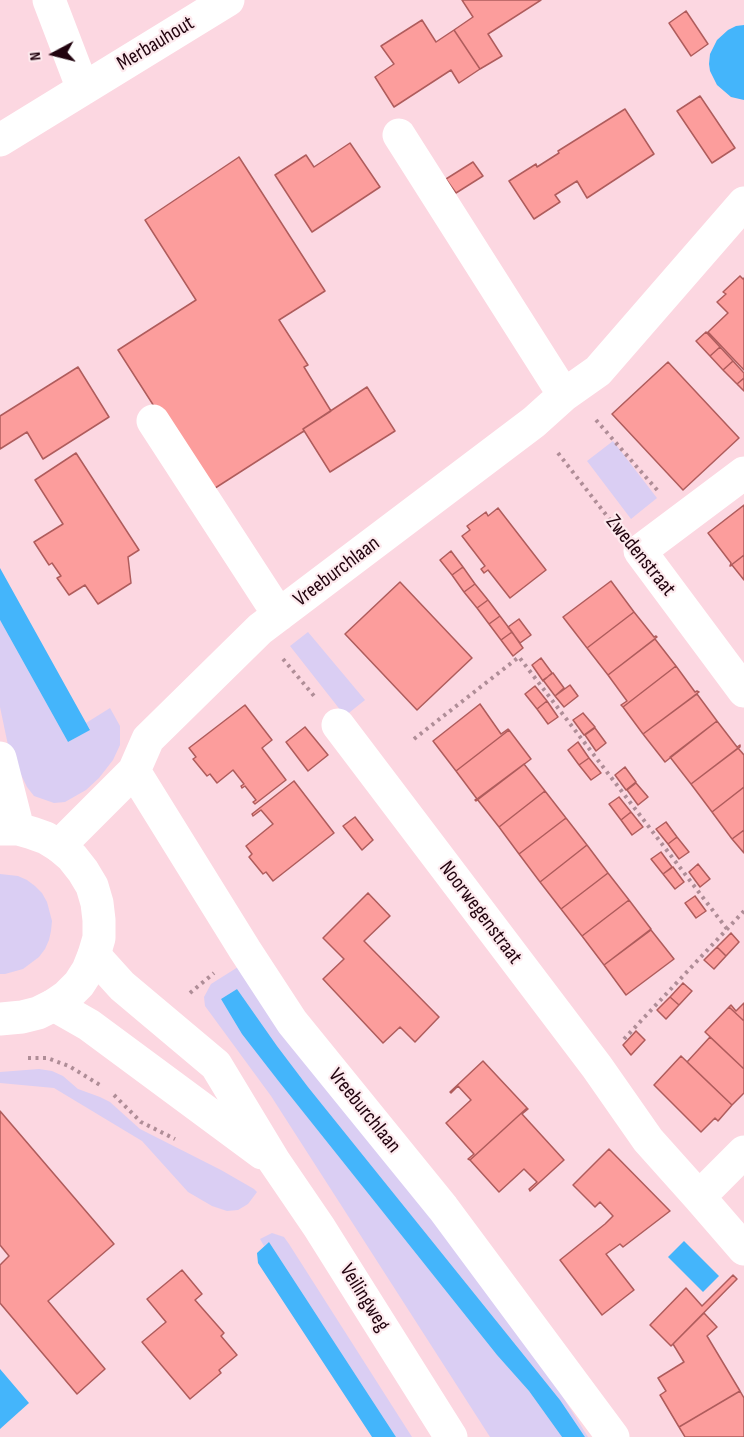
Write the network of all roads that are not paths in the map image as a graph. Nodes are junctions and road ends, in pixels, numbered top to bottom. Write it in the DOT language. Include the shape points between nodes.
graph roads {
  1 [pos="49,0"];
  2 [pos="228,0"];
  3 [pos="83,88"];
  4 [pos="399,135"];
  5 [pos="0,140"];
  6 [pos="744,203"];
  7 [pos="567,393"];
  8 [pos="153,421"];
  9 [pos="744,473"];
  10 [pos="270,622"];
  11 [pos="744,692"];
  12 [pos="338,725"];
  13 [pos="0,758"];
  14 [pos="134,771"];
  15 [pos="9,829"];
  16 [pos="59,846"];
  17 [pos="94,955"];
  18 [pos="54,1005"];
  19 [pos="0,1019"];
  20 [pos="744,1152"];
  21 [pos="274,1161"];
  22 [pos="699,1197"];
  23 [pos="744,1250"];
  24 [pos="452,1437"];
  25 [pos="613,1437"];
  1 -- 3 [label="street"];
  2 -- 3 [label="street, Merbauhout"];
  3 -- 5 [label="street, Merbauhout"];
  4 -- 7 [label="street"];
  6 -- 7 [label="street, Vreeburchlaan" via="598,371"];
  7 -- 10 [label="street, Vreeburchlaan"];
  8 -- 10 [label="street"];
  9 -- 11 [label="street, Zwedenstraat" via="640,551"];
  10 -- 14 [label="street, Vreeburchlaan" via="148,739"];
  12 -- 22 [label="street, Noorwegenstraat" via="648,1140"];
  13 -- 15 [label="street"];
  14 -- 16 [label="street, Vreeburchlaan"];
  14 -- 25 [label="street, Vreeburchlaan" via="292,1022 443,1208"];
  15 -- 16 [label="street" via="32,833"];
  16 -- 17 [label="street" via="72,857 92,886 99,920"];
  17 -- 18 [label="street" via="79,984"];
  17 -- 21 [label="street, Veilingweg" via="122,986 216,1065"];
  18 -- 19 [label="street" via="38,1013"];
  18 -- 21 [label="street, Veilingweg" via="89,1025"];
  20 -- 22 [label="street"];
  21 -- 24 [label="street, Veilingweg"];
  22 -- 23 [label="street, Noorwegenstraat"];
}
